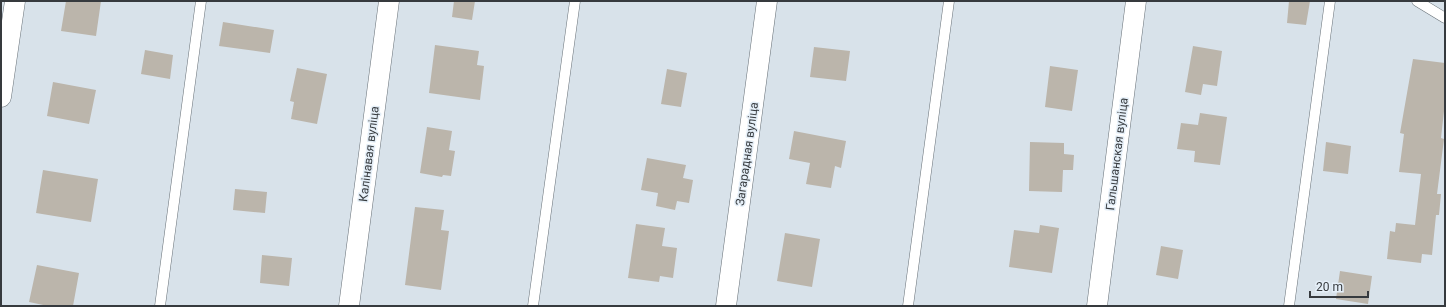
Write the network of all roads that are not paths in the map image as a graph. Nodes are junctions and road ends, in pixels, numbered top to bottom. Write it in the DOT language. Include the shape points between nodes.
graph roads {
  1 [pos="15,1"];
  2 [pos="201,1"];
  3 [pos="389,1"];
  4 [pos="575,1"];
  5 [pos="767,1"];
  6 [pos="949,1"];
  7 [pos="1136,1"];
  8 [pos="1330,1"];
  9 [pos="1417,1"];
  10 [pos="1445,18"];
  11 [pos="1,97"];
  12 [pos="160,306"];
  13 [pos="349,306"];
  14 [pos="533,306"];
  15 [pos="726,306"];
  16 [pos="908,306"];
  17 [pos="1097,306"];
  18 [pos="1289,306"];
  1 -- 11 [label="street"];
  2 -- 12 [label="lane"];
  3 -- 13 [label="street, Калінавая вуліца"];
  4 -- 14 [label="lane"];
  5 -- 15 [label="street, Загарадная вуліца"];
  6 -- 16 [label="lane"];
  7 -- 17 [label="street, Гальшанская вуліца"];
  8 -- 18 [label="lane"];
  9 -- 10 [label="lane"];
}
